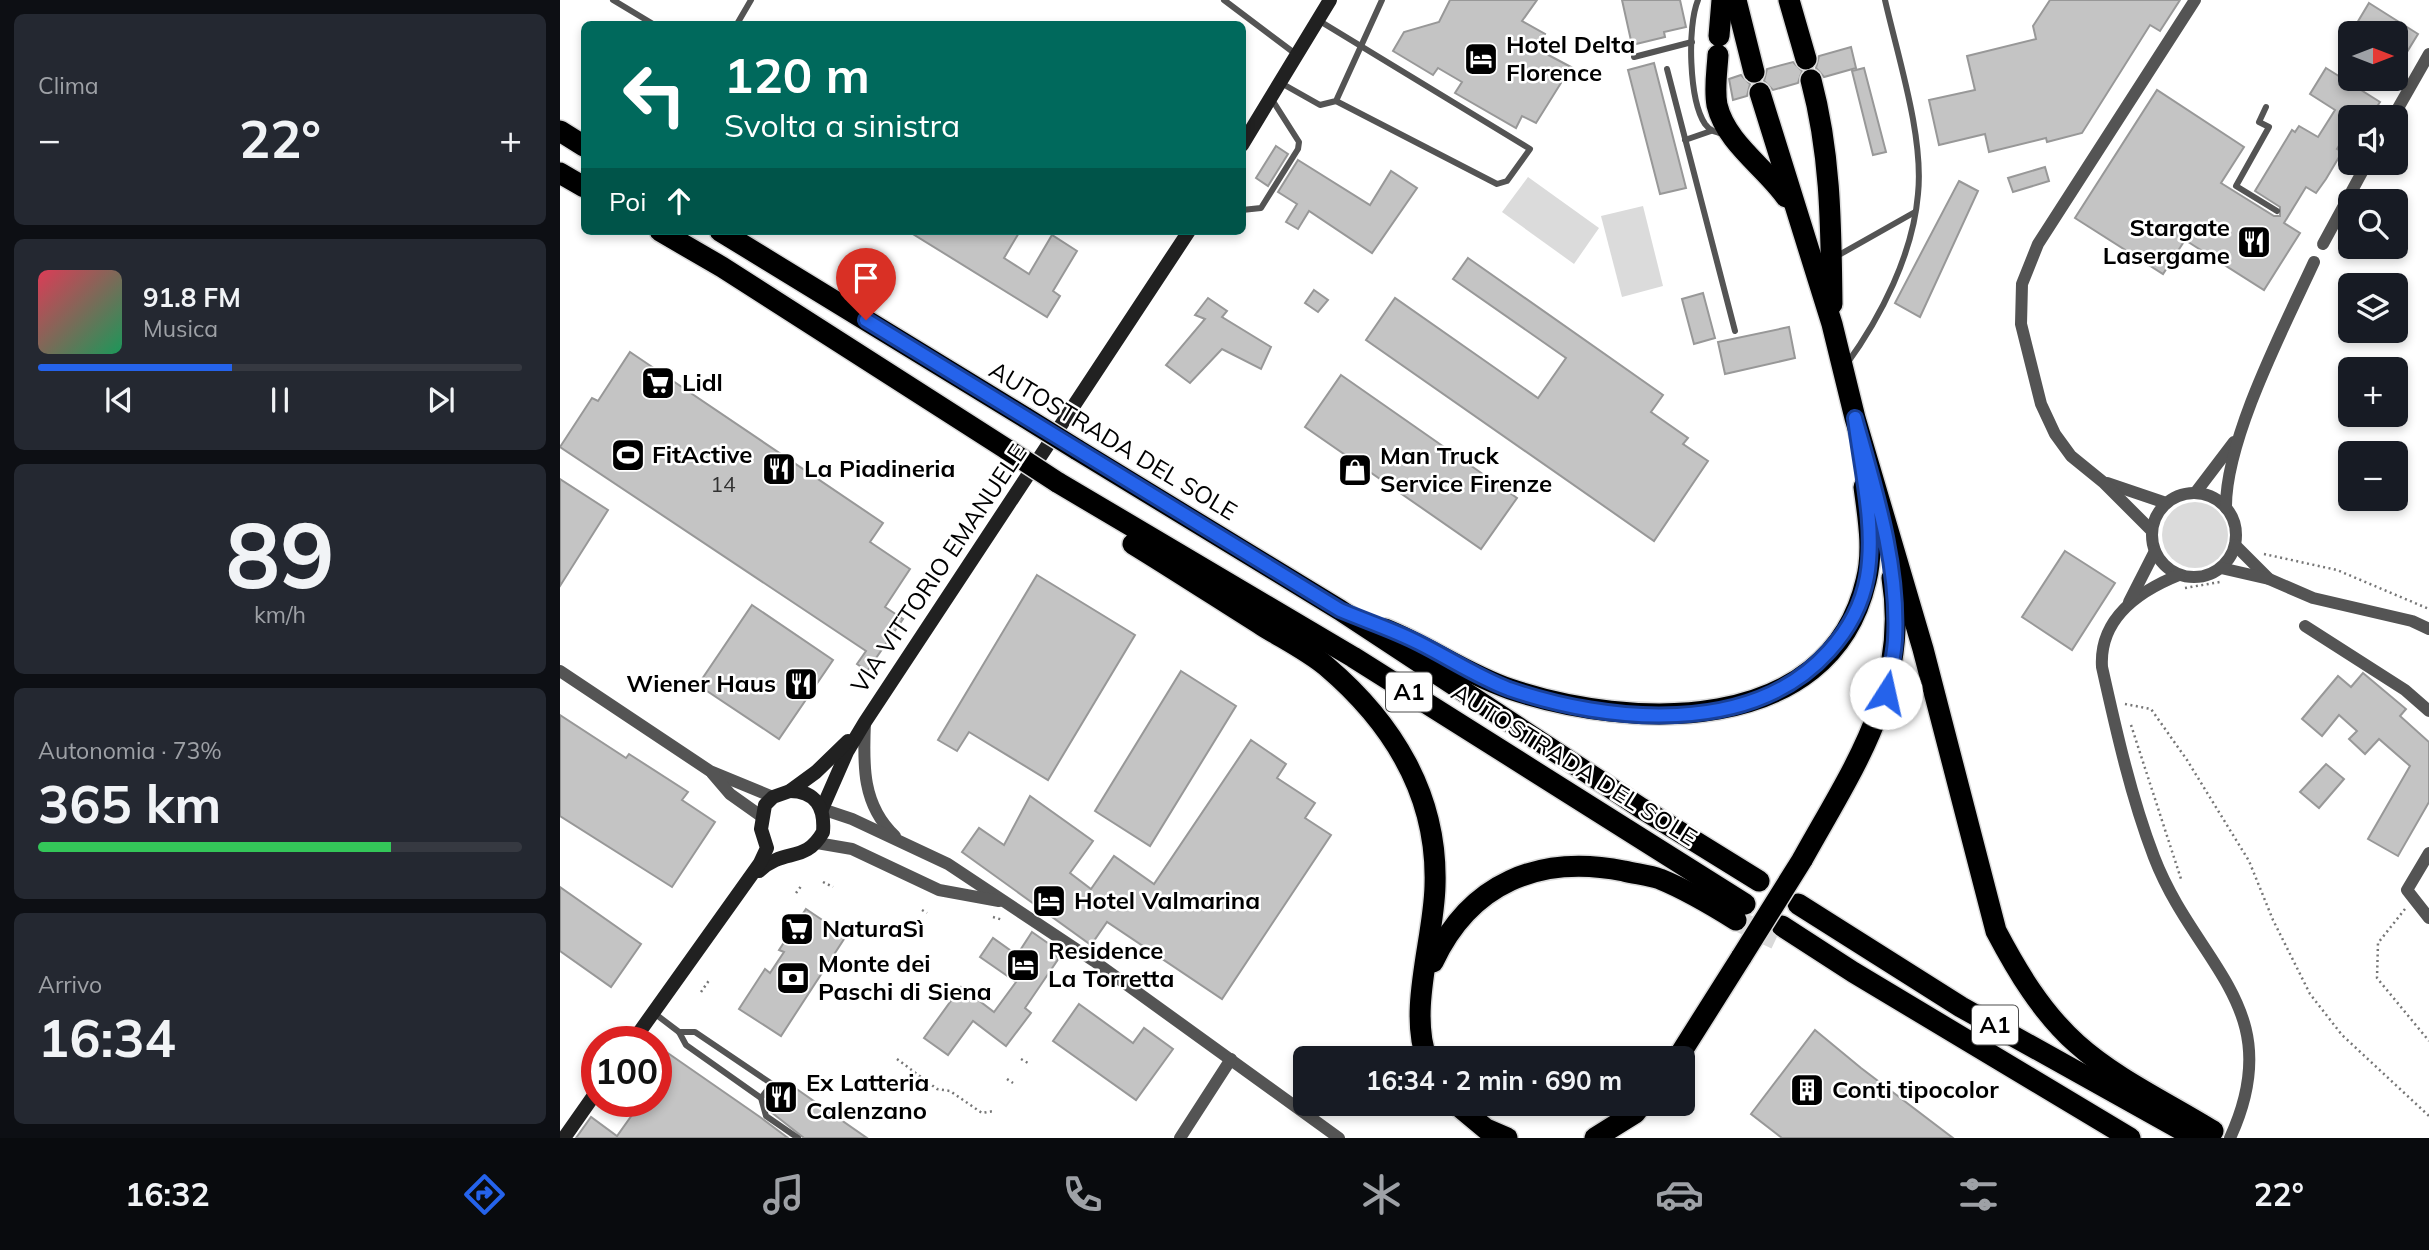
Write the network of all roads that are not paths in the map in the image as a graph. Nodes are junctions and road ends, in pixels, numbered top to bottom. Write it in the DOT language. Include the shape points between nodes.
graph roads {
  1 [pos="613,0"];
  2 [pos="751,0"];
  3 [pos="1224,0"];
  4 [pos="1330,0"];
  5 [pos="1382,0"];
  6 [pos="1698,0"];
  7 [pos="1722,0"];
  8 [pos="1736,0"];
  9 [pos="1789,0"];
  10 [pos="1885,0"];
  11 [pos="2195,0"];
  12 [pos="1318,20"];
  13 [pos="648,21"];
  14 [pos="739,21"];
  15 [pos="1692,42"];
  16 [pos="1361,46"];
  17 [pos="2429,54"];
  18 [pos="1297,55"];
  19 [pos="1634,57"];
  20 [pos="1806,59"];
  21 [pos="1667,69"];
  22 [pos="1754,72"];
  23 [pos="1811,80"];
  24 [pos="1280,82"];
  25 [pos="1760,93"];
  26 [pos="1271,98"];
  27 [pos="1336,101"];
  28 [pos="2400,105"];
  29 [pos="2266,107"];
  30 [pos="560,131"];
  31 [pos="1711,131"];
  32 [pos="1732,136"];
  33 [pos="1246,139"];
  34 [pos="1685,140"];
  35 [pos="581,144"];
  36 [pos="560,173"];
  37 [pos="2360,175"];
  38 [pos="581,185"];
  39 [pos="1794,208"];
  40 [pos="1246,210"];
  41 [pos="2277,211"];
  42 [pos="1915,212"];
  43 [pos="667,235"];
  44 [pos="727,235"];
  45 [pos="1186,235"];
  46 [pos="2323,244"];
  47 [pos="1832,260"];
  48 [pos="2314,262"];
  49 [pos="1832,324"];
  50 [pos="1735,331"];
  51 [pos="1843,370"];
  52 [pos="1855,418"];
  53 [pos="2240,433"];
  54 [pos="2103,482"];
  55 [pos="1062,486"];
  56 [pos="2196,492"];
  57 [pos="2166,503"];
  58 [pos="2226,508"];
  59 [pos="1881,510"];
  60 [pos="2152,531"];
  61 [pos="2235,545"];
  62 [pos="2155,551"];
  63 [pos="2221,568"];
  64 [pos="2269,579"];
  65 [pos="2180,581"];
  66 [pos="2127,606"];
  67 [pos="1340,610"];
  68 [pos="2305,626"];
  69 [pos="2429,629"];
  70 [pos="560,671"];
  71 [pos="2429,711"];
  72 [pos="865,722"];
  73 [pos="710,771"];
  74 [pos="790,790"];
  75 [pos="773,797"];
  76 [pos="822,809"];
  77 [pos="761,816"];
  78 [pos="766,841"];
  79 [pos="817,843"];
  80 [pos="903,844"];
  81 [pos="2429,853"];
  82 [pos="792,855"];
  83 [pos="751,880"];
  84 [pos="1759,881"];
  85 [pos="1003,901"];
  86 [pos="1798,904"];
  87 [pos="2429,918"];
  88 [pos="1779,932"];
  89 [pos="1425,980"];
  90 [pos="653,1013"];
  91 [pos="644,1026"];
  92 [pos="679,1032"];
  93 [pos="1424,1046"];
  94 [pos="1686,1046"];
  95 [pos="1231,1059"];
  96 [pos="761,1098"];
  97 [pos="581,1114"];
  98 [pos="1470,1116"];
  99 [pos="1630,1116"];
  100 [pos="2213,1136"];
  101 [pos="564,1138"];
  102 [pos="798,1138"];
  103 [pos="1180,1138"];
  104 [pos="1339,1138"];
  105 [pos="1507,1138"];
  106 [pos="1595,1138"];
  107 [pos="2130,1138"];
  1 -- 13 [label="lane"];
  2 -- 14 [label="lane"];
  3 -- 18 [label="lane"];
  4 -- 12 [label="main road"];
  5 -- 16 [label="lane"];
  6 -- 15 [label="lane"];
  7 -- 32 [label="highway" via="1718,106"];
  8 -- 22 [label="highway"];
  9 -- 20 [label="highway"];
  10 -- 42 [label="lane" via="1916,143 1919,194"];
  11 -- 54 [label="street" via="2038,244 2022,284 2021,324 2041,404 2071,456"];
  12 -- 16 [label="lane"];
  12 -- 18 [label="main road"];
  15 -- 19 [label="lane"];
  15 -- 31 [label="lane" via="1693,78 1703,122"];
  16 -- 27 [label="lane"];
  16 -- 27 [label="lane" via="1530,149 1507,181 1497,184"];
  17 -- 28 [label="street"];
  18 -- 24 [label="main road"];
  21 -- 34 [label="lane"];
  23 -- 47 [label="highway" via="1826,145"];
  24 -- 26 [label="main road"];
  24 -- 27 [label="lane" via="1320,105"];
  25 -- 39 [label="highway"];
  26 -- 33 [label="main road"];
  26 -- 40 [label="lane" via="1298,149 1261,208"];
  29 -- 41 [label="lane" via="2259,122 2269,127 2236,186"];
  30 -- 35 [label="highway"];
  31 -- 32 [label="lane"];
  31 -- 34 [label="lane"];
  32 -- 39 [label="highway"];
  34 -- 50 [label="lane"];
  36 -- 38 [label="highway"];
  37 -- 46 [label="street"];
  39 -- 49 [label="highway"];
  42 -- 47 [label="lane"];
  42 -- 51 [label="lane" via="1894,280 1863,342"];
  43 -- 55 [label="highway, AUTOSTRADA DEL SOLE / A1, bridge"];
  44 -- 67 [label="highway, AUTOSTRADA DEL SOLE / A1, bridge"];
  45 -- 72 [label="main road, VIA VITTORIO EMANUELE"];
  47 -- 49 [label="highway"];
  48 -- 53 [label="street"];
  49 -- 51 [label="highway"];
  51 -- 52 [label="highway"];
  52 -- 59 [label="highway"];
  52 -- 67 [label="highway" via="1870,537 1861,601 1840,639 1823,657 1794,682 1755,702 1716,710 1639,714 1540,698 1507,688 1417,642"];
  53 -- 56 [label="street"];
  53 -- 58 [label="street"];
  54 -- 57 [label="street"];
  54 -- 60 [label="street"];
  55 -- 89 [label="highway" via="1111,530 1325,665 1370,709 1425,799 1437,850"];
  55 -- 89 [label="highway, AUTOSTRADA DEL SOLE / A1" via="1353,657 1741,912 1658,878 1604,867 1555,867 1511,880 1485,894 1457,920"];
  56 -- 57 [label="street"];
  56 -- 58 [label="street"];
  57 -- 60 [label="street"];
  58 -- 61 [label="street" via="2233,519"];
  59 -- 94 [label="highway, bridge" via="1895,644 1872,734 1802,860"];
  59 -- 100 [label="highway" via="1923,649 1996,930 2016,969 2077,1044"];
  60 -- 62 [label="street"];
  61 -- 63 [label="street"];
  61 -- 64 [label="street"];
  62 -- 65 [label="street"];
  62 -- 66 [label="street"];
  63 -- 64 [label="street"];
  63 -- 65 [label="street"];
  64 -- 69 [label="street" via="2313,598"];
  65 -- 66 [label="street" via="2162,582"];
  66 -- 100 [label="street" via="2111,624 2101,654 2154,858 2242,1013 2250,1040 2249,1089 2238,1121"];
  67 -- 84 [label="highway, AUTOSTRADA DEL SOLE / A1"];
  68 -- 71 [label="street" via="2405,690"];
  70 -- 73 [label="street"];
  72 -- 74 [label="main road, VIA VITTORIO EMANUELE" via="816,772"];
  72 -- 76 [label="main road, VIA VITTORIO EMANUELE"];
  72 -- 80 [label="street" via="868,797 875,813"];
  73 -- 75 [label="street"];
  73 -- 77 [label="street" via="730,794"];
  74 -- 75 [label="main road, VIA VITTORIO EMANUELE"];
  74 -- 76 [label="main road" via="809,795"];
  75 -- 77 [label="main road"];
  76 -- 79 [label="main road, VIA VITTORIO EMANUELE" via="823,832"];
  76 -- 80 [label="street"];
  77 -- 78 [label="main road"];
  78 -- 82 [label="main road"];
  78 -- 83 [label="main road"];
  79 -- 82 [label="main road"];
  79 -- 85 [label="street" via="852,849 939,890"];
  80 -- 85 [label="street" via="948,864"];
  81 -- 87 [label="street" via="2410,894"];
  82 -- 83 [label="main road" via="776,857"];
  83 -- 90 [label="main road"];
  85 -- 95 [label="street"];
  86 -- 100 [label="highway, A1" via="1961,1007"];
  88 -- 107 [label="highway, A1"];
  89 -- 93 [label="highway" via="1419,1025"];
  90 -- 91 [label="main road"];
  90 -- 92 [label="lane"];
  92 -- 96 [label="lane" via="686,1045"];
  92 -- 96 [label="lane" via="695,1032 772,1084"];
  95 -- 103 [label="street"];
  95 -- 104 [label="street"];
  96 -- 102 [label="lane" via="766,1116"];
  97 -- 101 [label="main road"];
  98 -- 105 [label="highway"];
  99 -- 106 [label="highway"];
}
